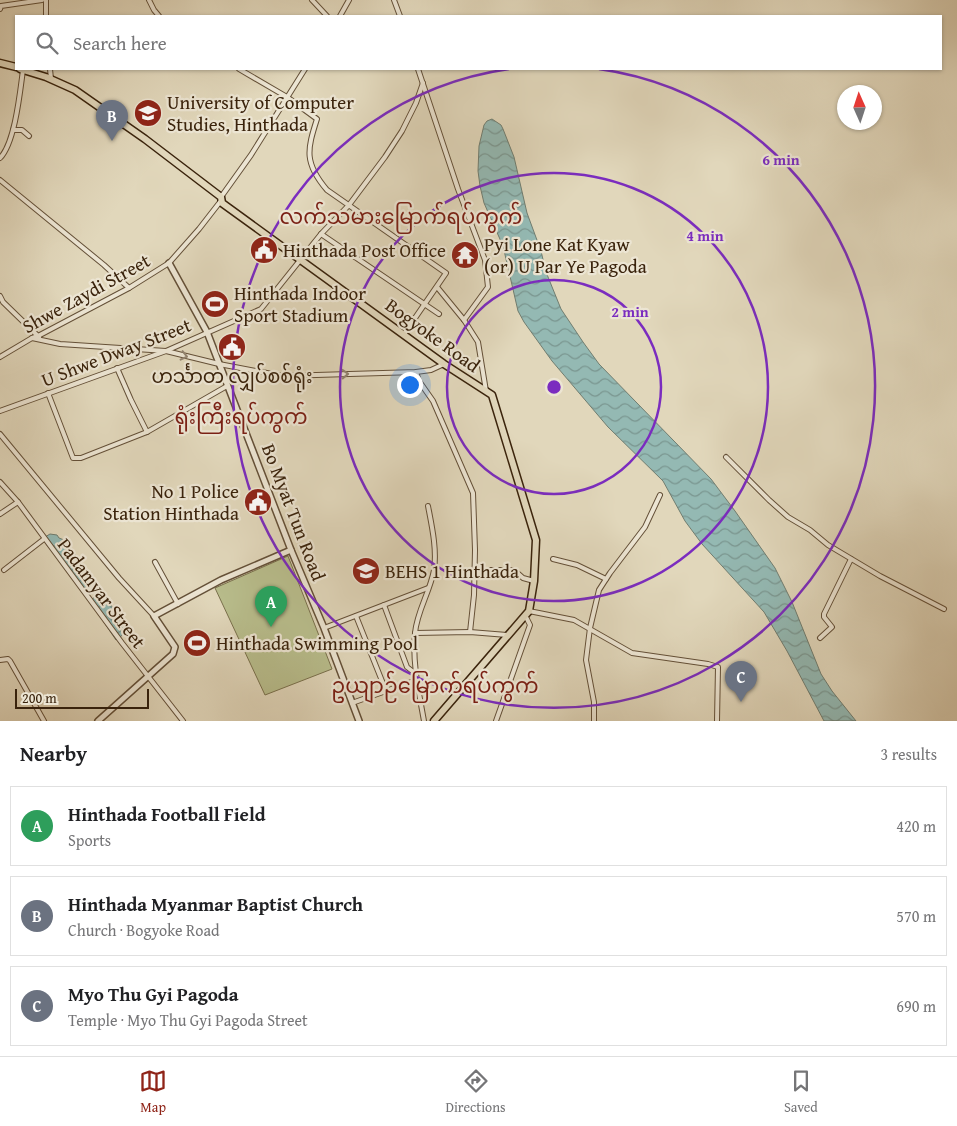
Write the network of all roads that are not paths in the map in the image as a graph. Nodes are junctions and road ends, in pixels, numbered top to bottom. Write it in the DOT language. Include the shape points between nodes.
graph roads {
  1 [pos="42,0"];
  2 [pos="46,0"];
  3 [pos="149,0"];
  4 [pos="312,0"];
  5 [pos="349,0"];
  6 [pos="394,0"];
  7 [pos="0,9"];
  8 [pos="46,15"];
  9 [pos="158,15"];
  10 [pos="326,15"];
  11 [pos="341,15"];
  12 [pos="400,15"];
  13 [pos="0,63"];
  14 [pos="15,68"];
  15 [pos="20,70"];
  16 [pos="23,70"];
  17 [pos="50,70"];
  18 [pos="241,70"];
  19 [pos="304,70"];
  20 [pos="418,70"];
  21 [pos="51,79"];
  22 [pos="422,83"];
  23 [pos="287,97"];
  24 [pos="13,130"];
  25 [pos="29,136"];
  26 [pos="0,158"];
  27 [pos="0,180"];
  28 [pos="221,200"];
  29 [pos="349,205"];
  30 [pos="321,234"];
  31 [pos="301,260"];
  32 [pos="169,263"];
  33 [pos="437,287"];
  34 [pos="129,288"];
  35 [pos="0,296"];
  36 [pos="425,305"];
  37 [pos="439,314"];
  38 [pos="464,320"];
  39 [pos="207,332"];
  40 [pos="404,334"];
  41 [pos="38,336"];
  42 [pos="32,338"];
  43 [pos="44,341"];
  44 [pos="166,351"];
  45 [pos="0,357"];
  46 [pos="219,364"];
  47 [pos="444,364"];
  48 [pos="117,368"];
  49 [pos="416,372"];
  50 [pos="227,386"];
  51 [pos="48,392"];
  52 [pos="486,392"];
  53 [pos="0,410"];
  54 [pos="147,432"];
  55 [pos="0,434"];
  56 [pos="726,457"];
  57 [pos="0,482"];
  58 [pos="660,496"];
  59 [pos="18,502"];
  60 [pos="428,506"];
  61 [pos="0,514"];
  62 [pos="44,539"];
  63 [pos="291,550"];
  64 [pos="553,559"];
  65 [pos="851,559"];
  66 [pos="155,562"];
  67 [pos="4,570"];
  68 [pos="489,570"];
  69 [pos="606,580"];
  70 [pos="534,581"];
  71 [pos="428,588"];
  72 [pos="178,604"];
  73 [pos="384,605"];
  74 [pos="944,608"];
  75 [pos="527,613"];
  76 [pos="154,616"];
  77 [pos="356,616"];
  78 [pos="324,628"];
  79 [pos="590,628"];
  80 [pos="470,632"];
  81 [pos="415,634"];
  82 [pos="507,635"];
  83 [pos="820,638"];
  84 [pos="0,660"];
  85 [pos="416,674"];
  86 [pos="148,678"];
  87 [pos="417,680"];
  88 [pos="386,691"];
  89 [pos="352,703"];
  90 [pos="44,721"];
  91 [pos="98,721"];
  92 [pos="183,721"];
  93 [pos="359,721"];
  94 [pos="424,721"];
  95 [pos="434,721"];
  96 [pos="496,721"];
  97 [pos="594,721"];
  98 [pos="717,721"];
  1 -- 7 [label="street" via="1,6"];
  2 -- 8 [label="street"];
  3 -- 9 [label="street"];
  4 -- 10 [label="street"];
  5 -- 11 [label="street"];
  6 -- 12 [label="street"];
  13 -- 14 [label="main road, Bogyoke Road"];
  15 -- 24 [label="street"];
  16 -- 21 [label="main road, Bogyoke Road"];
  17 -- 21 [label="street"];
  18 -- 23 [label="street"];
  19 -- 23 [label="street, Shwe Zaydi Street"];
  20 -- 22 [label="street"];
  21 -- 28 [label="main road, Bogyoke Road" via="75,90 145,139"];
  22 -- 29 [label="street, U Shwe Dway Street" via="402,130"];
  22 -- 38 [label="street" via="485,260 488,287"];
  23 -- 28 [label="street, Shwe Zaydi Street"];
  23 -- 29 [label="street" via="317,119 309,144 312,168 327,190"];
  24 -- 25 [label="street" via="22,130"];
  24 -- 26 [label="street"];
  27 -- 34 [label="street"];
  28 -- 31 [label="main road, Bogyoke Road"];
  28 -- 32 [label="street, Shwe Zaydi Street"];
  29 -- 30 [label="street, U Shwe Dway Street"];
  29 -- 33 [label="street" via="446,273"];
  30 -- 31 [label="street, U Shwe Dway Street"];
  30 -- 36 [label="street"];
  31 -- 39 [label="street, U Shwe Dway Street" via="261,309"];
  31 -- 40 [label="main road, Bogyoke Road"];
  32 -- 34 [label="street, Shwe Zaydi Street"];
  32 -- 39 [label="street, Bo Myat Tun Road"];
  33 -- 36 [label="street"];
  33 -- 38 [label="street"];
  34 -- 41 [label="street, Shwe Zaydi Street"];
  35 -- 41 [label="street"];
  36 -- 37 [label="street"];
  36 -- 40 [label="street"];
  38 -- 52 [label="street" via="478,342"];
  39 -- 44 [label="street, U Shwe Dway Street"];
  39 -- 46 [label="street, Bo Myat Tun Road"];
  40 -- 47 [label="main road, Bogyoke Road"];
  41 -- 42 [label="street, Shwe Zaydi Street"];
  41 -- 43 [label="street"];
  42 -- 43 [label="street"];
  42 -- 45 [label="street, Shwe Zaydi Street"];
  43 -- 44 [label="street"];
  44 -- 46 [label="street, one-way"];
  44 -- 48 [label="street, U Shwe Dway Street"];
  46 -- 49 [label="street, one-way" via="283,376"];
  46 -- 50 [label="street, Bo Myat Tun Road"];
  47 -- 49 [label="street"];
  47 -- 52 [label="main road, Bogyoke Road"];
  48 -- 51 [label="street, U Shwe Dway Street"];
  48 -- 54 [label="street"];
  49 -- 80 [label="street" via="433,401 473,492 476,550"];
  50 -- 54 [label="street"];
  50 -- 63 [label="street, Bo Myat Tun Road"];
  51 -- 53 [label="street, U Shwe Dway Street"];
  51 -- 54 [label="street" via="73,458 81,458"];
  52 -- 70 [label="main road" via="492,395 536,540"];
  55 -- 76 [label="street"];
  56 -- 65 [label="street" via="788,516"];
  57 -- 59 [label="street, Padamyar Street"];
  58 -- 69 [label="street" via="646,527"];
  59 -- 61 [label="street"];
  59 -- 62 [label="street, Padamyar Street"];
  60 -- 71 [label="street" via="435,552"];
  62 -- 67 [label="street"];
  62 -- 86 [label="street, Padamyar Street"];
  63 -- 72 [label="street" via="221,580"];
  63 -- 78 [label="street, Bo Myat Tun Road"];
  64 -- 69 [label="street" via="577,565"];
  65 -- 74 [label="street"];
  65 -- 83 [label="street" via="824,614 832,628"];
  66 -- 72 [label="street"];
  68 -- 70 [label="street" via="514,570 523,578"];
  69 -- 79 [label="street" via="599,590"];
  70 -- 75 [label="main road"];
  71 -- 73 [label="street"];
  71 -- 81 [label="street"];
  72 -- 76 [label="street"];
  73 -- 77 [label="street"];
  73 -- 85 [label="street" via="407,667"];
  75 -- 79 [label="street" via="574,620"];
  75 -- 82 [label="main road"];
  75 -- 96 [label="street" via="530,626"];
  76 -- 86 [label="street" via="175,647 173,654"];
  77 -- 78 [label="street"];
  77 -- 88 [label="street"];
  78 -- 89 [label="street, Bo Myat Tun Road"];
  79 -- 97 [label="street" via="586,660"];
  79 -- 98 [label="street" via="632,653 718,667"];
  80 -- 81 [label="street"];
  80 -- 82 [label="street"];
  81 -- 85 [label="street"];
  82 -- 95 [label="main road"];
  84 -- 90 [label="street" via="10,661"];
  85 -- 87 [label="street"];
  86 -- 91 [label="street"];
  86 -- 92 [label="street, Padamyar Street"];
  87 -- 88 [label="street"];
  87 -- 94 [label="street"];
  88 -- 89 [label="street"];
  89 -- 93 [label="street, Bo Myat Tun Road"];
}
